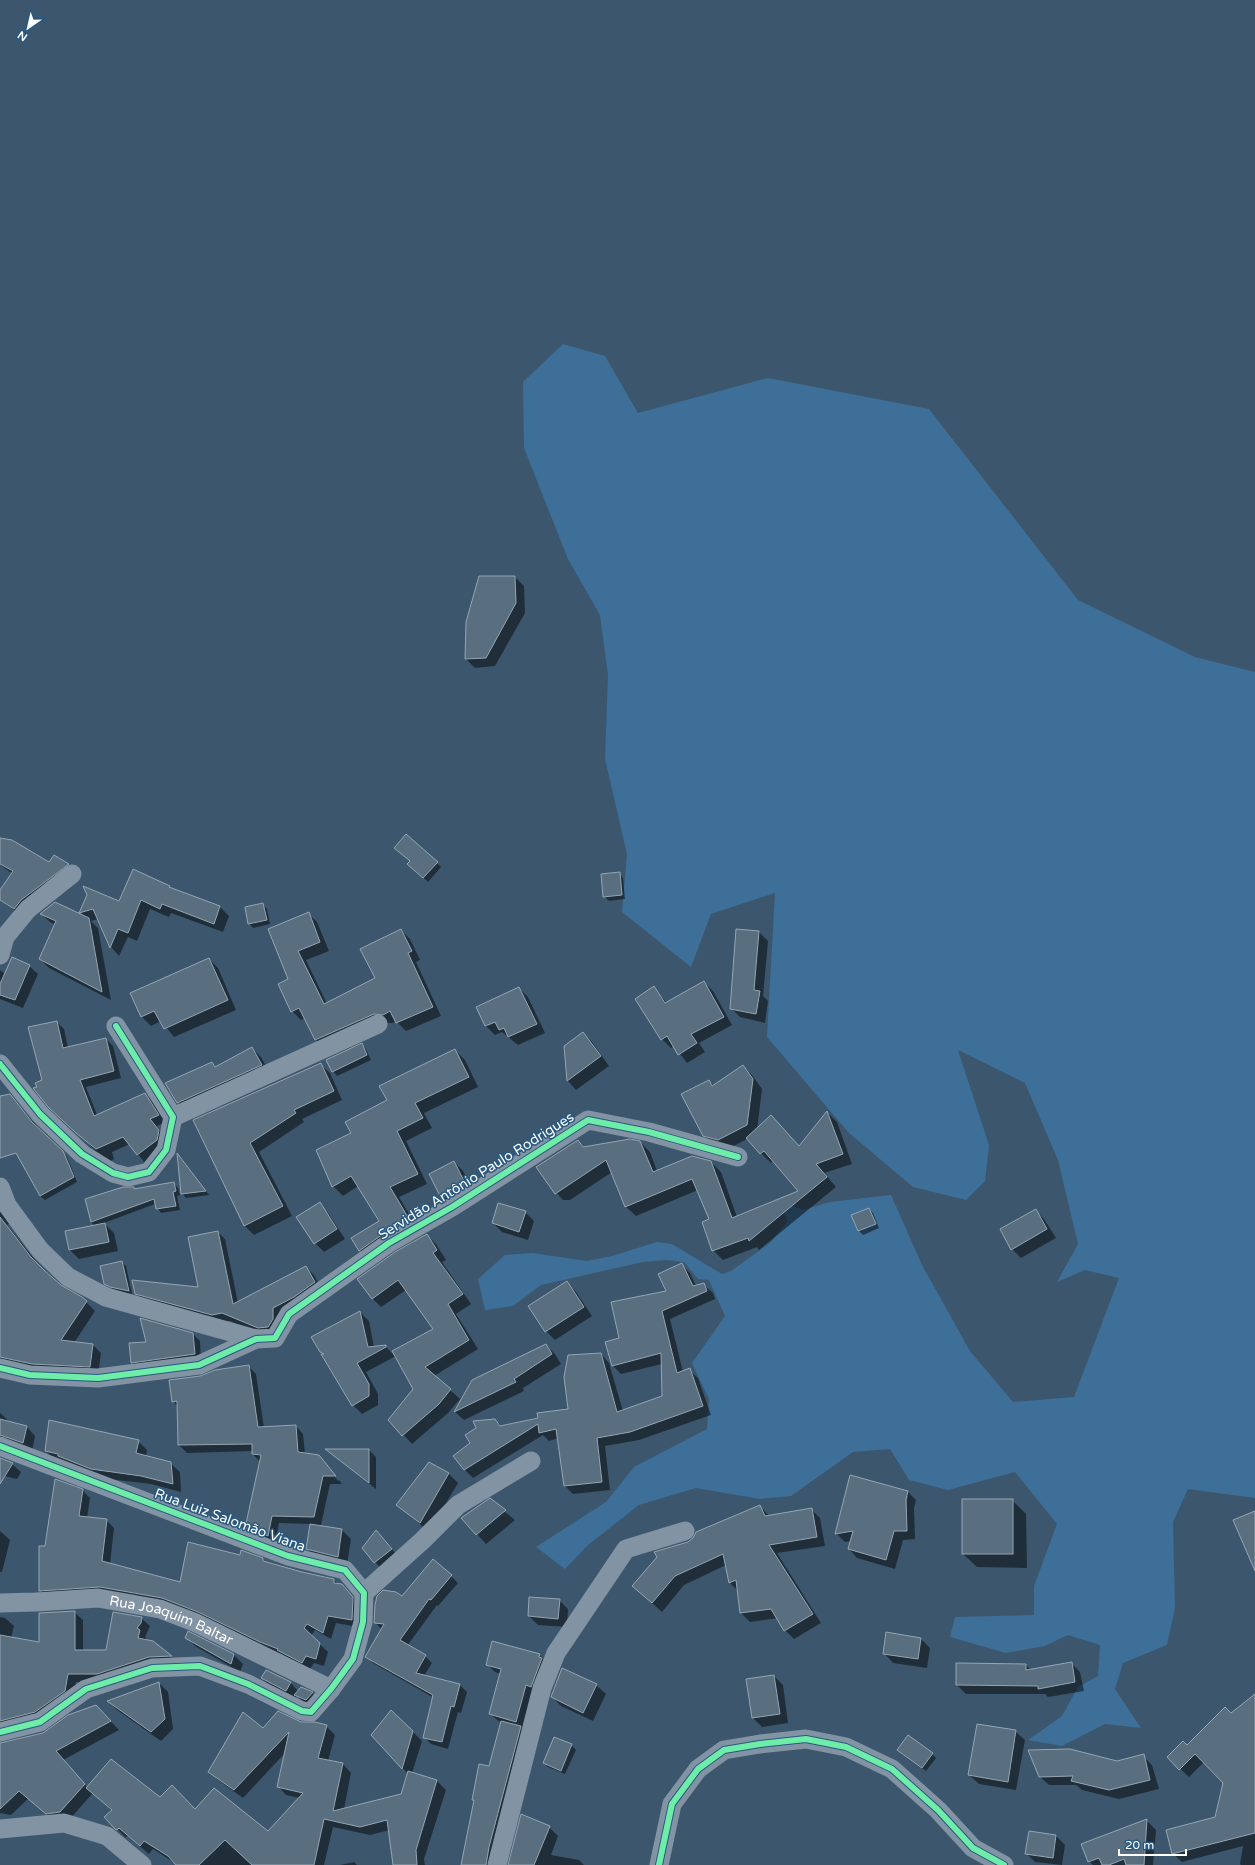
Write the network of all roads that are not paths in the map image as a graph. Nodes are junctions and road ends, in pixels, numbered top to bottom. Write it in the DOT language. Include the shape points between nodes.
graph roads {
  1 [pos="72,874"];
  2 [pos="0,956"];
  3 [pos="378,1024"];
  4 [pos="116,1026"];
  5 [pos="0,1064"];
  6 [pos="173,1118"];
  7 [pos="738,1157"];
  8 [pos="0,1187"];
  9 [pos="256,1339"];
  10 [pos="0,1368"];
  11 [pos="0,1446"];
  12 [pos="531,1461"];
  13 [pos="685,1531"];
  14 [pos="364,1593"];
  15 [pos="0,1602"];
  16 [pos="331,1689"];
  17 [pos="0,1732"];
  18 [pos="0,1829"];
  19 [pos="142,1865"];
  20 [pos="497,1865"];
  21 [pos="659,1865"];
  22 [pos="1004,1865"];
  1 -- 2 [label="street" via="28,909 5,937"];
  3 -- 6 [label="street"];
  4 -- 6 [label="street"];
  5 -- 6 [label="street" via="40,1114 82,1154 113,1173 128,1177 149,1172 166,1150"];
  7 -- 9 [label="street, Servidão Antônio Paulo Rodrigues" via="649,1132 588,1120 389,1244 289,1314 275,1338"];
  8 -- 9 [label="street" via="7,1205 40,1250 68,1277 106,1297"];
  9 -- 10 [label="street" via="199,1365 98,1378 30,1375"];
  11 -- 14 [label="street, Rua Luiz Salomão Viana" via="288,1556 345,1570"];
  12 -- 14 [label="street" via="458,1505"];
  13 -- 20 [label="street" via="626,1549 556,1653 542,1688"];
  14 -- 16 [label="street" via="363,1622 353,1659"];
  15 -- 16 [label="street, Rua Joaquim Baltar" via="98,1598 160,1609 194,1622"];
  16 -- 17 [label="street" via="312,1712 302,1711 248,1684 200,1666 152,1668 86,1689 40,1722"];
  18 -- 19 [label="street" via="64,1823 106,1836"];
  21 -- 22 [label="street" via="672,1804 698,1769 724,1750 806,1739 846,1747 892,1769 938,1810 973,1848"];
}
